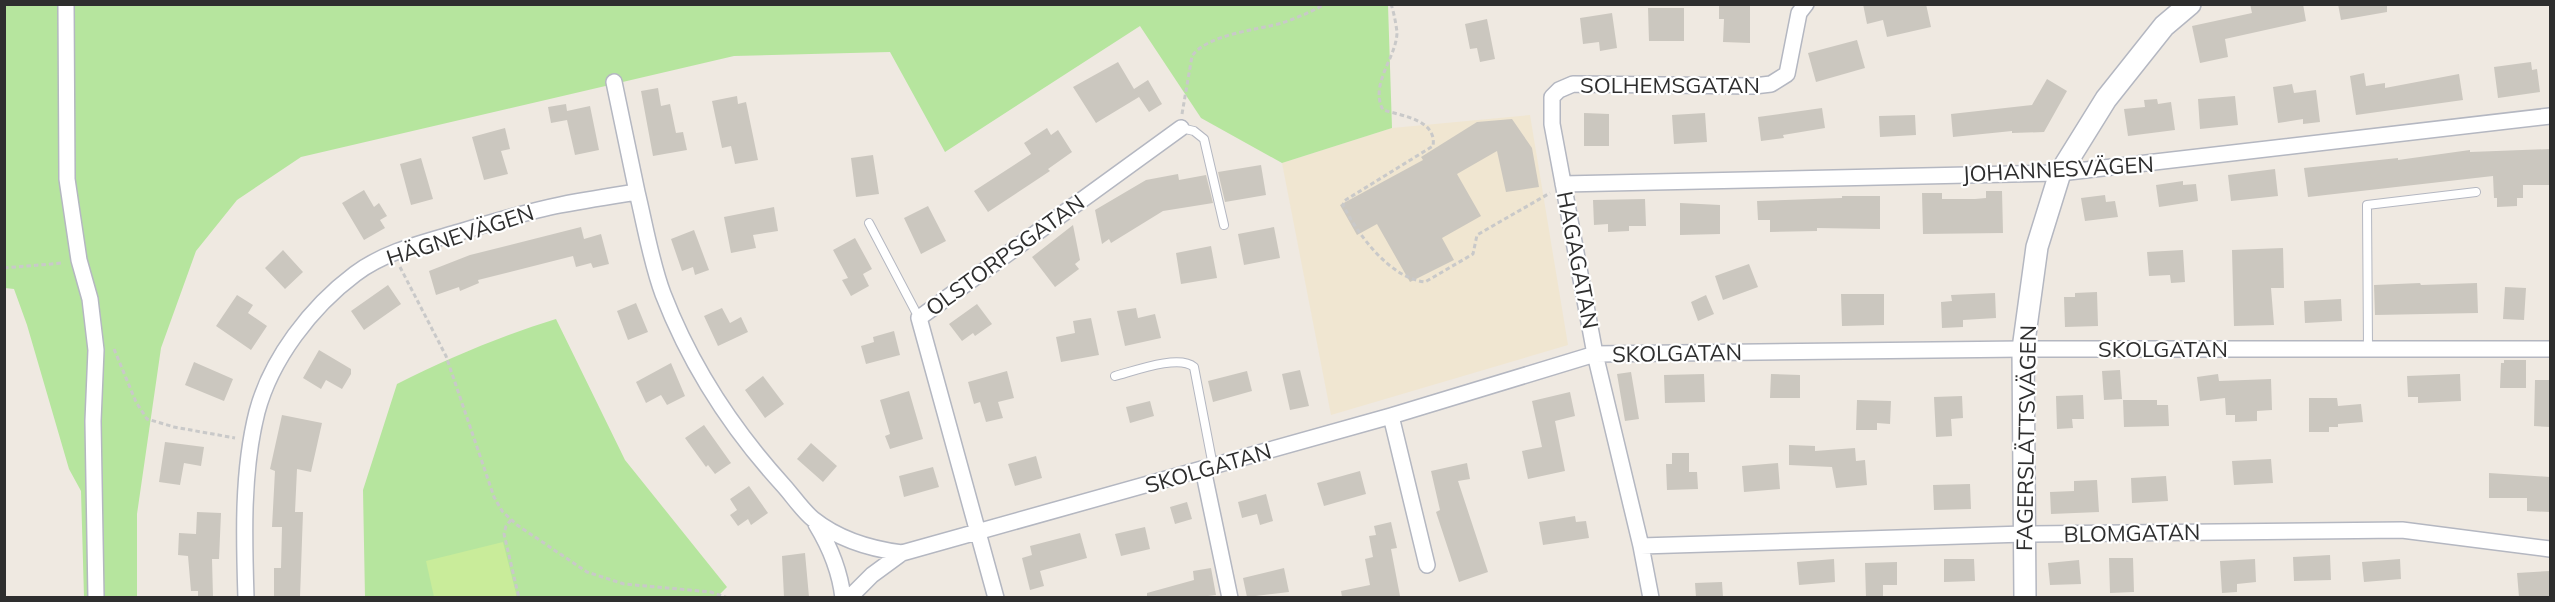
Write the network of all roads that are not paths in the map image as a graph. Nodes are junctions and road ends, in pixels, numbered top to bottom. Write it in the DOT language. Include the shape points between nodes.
graph roads {
  1 [pos="66,4"];
  2 [pos="1806,4"];
  3 [pos="2190,4"];
  4 [pos="614,82"];
  5 [pos="1552,97"];
  6 [pos="2550,116"];
  7 [pos="1181,128"];
  8 [pos="2060,173"];
  9 [pos="1563,184"];
  10 [pos="637,192"];
  11 [pos="2476,192"];
  12 [pos="869,223"];
  13 [pos="1224,225"];
  14 [pos="919,318"];
  15 [pos="2023,349"];
  16 [pos="2368,349"];
  17 [pos="2550,349"];
  18 [pos="1595,354"];
  19 [pos="1115,376"];
  20 [pos="1391,416"];
  21 [pos="1208,467"];
  22 [pos="813,519"];
  23 [pos="980,532"];
  24 [pos="2024,534"];
  25 [pos="1641,546"];
  26 [pos="2550,549"];
  27 [pos="902,552"];
  28 [pos="1427,565"];
  29 [pos="96,597"];
  30 [pos="246,597"];
  31 [pos="843,597"];
  32 [pos="849,597"];
  33 [pos="996,597"];
  34 [pos="1230,597"];
  35 [pos="1651,597"];
  36 [pos="2025,597"];
  1 -- 29 [label="street" via="67,179 96,350"];
  2 -- 5 [label="street, SOLHEMSGATAN" via="1799,13 1787,74 1771,84 1573,84"];
  3 -- 8 [label="street, FAGERSLÄTTSVÄGEN" via="2164,26 2106,99"];
  4 -- 10 [label="street"];
  5 -- 9 [label="street, HAGAGATAN" via="1552,124"];
  6 -- 8 [label="street, JOHANNESVÄGEN"];
  7 -- 13 [label="lane" via="1204,139"];
  7 -- 14 [label="street, OLSTORPSGATAN"];
  8 -- 9 [label="street, JOHANNESVÄGEN"];
  8 -- 15 [label="street, FAGERSLÄTTSVÄGEN" via="2037,247"];
  9 -- 18 [label="street, HAGAGATAN"];
  10 -- 22 [label="street" via="661,290 686,345 726,413 767,468"];
  10 -- 30 [label="street, HÄGNEVÄGEN" via="559,205 393,253 356,273 315,312 284,353 258,410 251,441 246,506"];
  11 -- 16 [label="lane" via="2367,205"];
  12 -- 14 [label="lane"];
  14 -- 23 [label="street, OLSTORPSGATAN"];
  15 -- 16 [label="street, SKOLGATAN"];
  15 -- 18 [label="street, SKOLGATAN"];
  15 -- 24 [label="street, FAGERSLÄTTSVÄGEN"];
  16 -- 17 [label="street, SKOLGATAN"];
  18 -- 20 [label="street, SKOLGATAN"];
  18 -- 25 [label="street, HAGAGATAN"];
  19 -- 21 [label="lane" via="1178,361 1194,367"];
  20 -- 21 [label="street, SKOLGATAN"];
  20 -- 28 [label="street"];
  21 -- 23 [label="street, SKOLGATAN"];
  21 -- 34 [label="street"];
  22 -- 27 [label="street" via="874,549"];
  22 -- 31 [label="street" via="838,570"];
  23 -- 27 [label="street, SKOLGATAN"];
  23 -- 33 [label="street, OLSTORPSGATAN"];
  24 -- 25 [label="street, BLOMGATAN"];
  24 -- 26 [label="street, BLOMGATAN" via="2402,530"];
  24 -- 36 [label="street, FAGERSLÄTTSVÄGEN"];
  25 -- 35 [label="street, HAGAGATAN"];
  27 -- 32 [label="street, SKOLGATAN"];
}
